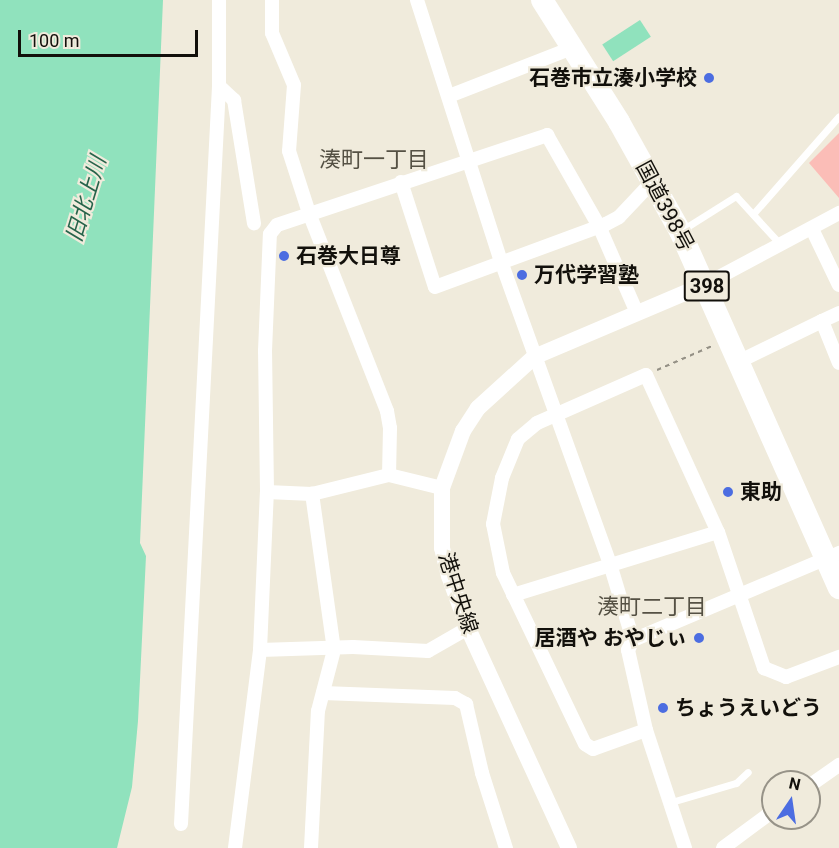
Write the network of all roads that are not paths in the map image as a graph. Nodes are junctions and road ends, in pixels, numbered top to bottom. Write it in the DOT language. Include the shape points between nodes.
graph roads {
  1 [pos="219,0"];
  2 [pos="272,0"];
  3 [pos="417,0"];
  4 [pos="542,0"];
  5 [pos="572,48"];
  6 [pos="219,86"];
  7 [pos="449,96"];
  8 [pos="839,116"];
  9 [pos="468,159"];
  10 [pos="653,181"];
  11 [pos="401,182"];
  12 [pos="309,213"];
  13 [pos="839,213"];
  14 [pos="753,214"];
  15 [pos="254,223"];
  16 [pos="599,226"];
  17 [pos="812,229"];
  18 [pos="680,231"];
  19 [pos="780,244"];
  20 [pos="502,264"];
  21 [pos="706,284"];
  22 [pos="839,285"];
  23 [pos="636,313"];
  24 [pos="839,313"];
  25 [pos="822,321"];
  26 [pos="534,357"];
  27 [pos="740,361"];
  28 [pos="839,363"];
  29 [pos="554,414"];
  30 [pos="389,475"];
  31 [pos="442,488"];
  32 [pos="267,492"];
  33 [pos="312,494"];
  34 [pos="718,532"];
  35 [pos="833,556"];
  36 [pos="610,564"];
  37 [pos="839,588"];
  38 [pos="513,595"];
  39 [pos="741,595"];
  40 [pos="468,628"];
  41 [pos="633,640"];
  42 [pos="260,650"];
  43 [pos="334,650"];
  44 [pos="839,657"];
  45 [pos="323,693"];
  46 [pos="646,730"];
  47 [pos="748,772"];
  48 [pos="837,772"];
  49 [pos="821,780"];
  50 [pos="668,802"];
  51 [pos="761,820"];
  52 [pos="181,824"];
  53 [pos="235,848"];
  54 [pos="310,848"];
  55 [pos="506,848"];
  56 [pos="569,848"];
  57 [pos="685,848"];
  58 [pos="723,848"];
  1 -- 6 [label="street"];
  2 -- 12 [label="street" via="272,33 294,85 289,151"];
  3 -- 7 [label="street"];
  4 -- 5 [label="highway, 国道398号 / 398"];
  5 -- 7 [label="street"];
  5 -- 10 [label="highway, 国道398号 / 398"];
  6 -- 15 [label="street" via="234,100"];
  6 -- 52 [label="street"];
  7 -- 9 [label="street"];
  8 -- 14 [label="lane"];
  9 -- 11 [label="street"];
  9 -- 16 [label="street" via="547,135"];
  9 -- 20 [label="street"];
  10 -- 16 [label="street" via="619,217"];
  10 -- 18 [label="highway, 国道398号 / 398"];
  11 -- 12 [label="street"];
  11 -- 20 [label="street" via="435,287"];
  12 -- 30 [label="street" via="387,411"];
  12 -- 32 [label="street" via="277,225 270,234 265,351"];
  13 -- 17 [label="street"];
  14 -- 18 [label="lane" via="736,196"];
  14 -- 19 [label="lane"];
  16 -- 20 [label="street"];
  16 -- 23 [label="street"];
  17 -- 19 [label="street"];
  17 -- 22 [label="street"];
  18 -- 21 [label="highway, 国道398号 / 398"];
  19 -- 21 [label="street"];
  20 -- 26 [label="street"];
  21 -- 23 [label="street, 港中央線"];
  21 -- 27 [label="highway, 国道398号 / 398"];
  23 -- 26 [label="street, 港中央線"];
  24 -- 25 [label="street"];
  25 -- 27 [label="street"];
  25 -- 28 [label="street"];
  26 -- 29 [label="street"];
  26 -- 31 [label="street, 港中央線" via="478,408 463,431"];
  27 -- 35 [label="highway, 国道398号 / 398"];
  29 -- 34 [label="street" via="646,375"];
  29 -- 36 [label="street"];
  29 -- 38 [label="street" via="518,439 498,495 493,524 496,551"];
  30 -- 31 [label="street"];
  30 -- 33 [label="street"];
  31 -- 40 [label="street, 港中央線" via="442,548"];
  32 -- 33 [label="street"];
  32 -- 42 [label="street"];
  33 -- 43 [label="street"];
  34 -- 36 [label="street"];
  34 -- 39 [label="street"];
  35 -- 37 [label="highway, 国道398号 / 398"];
  35 -- 39 [label="street"];
  36 -- 38 [label="street"];
  36 -- 41 [label="street"];
  38 -- 46 [label="street" via="585,744 593,749"];
  39 -- 41 [label="street"];
  39 -- 44 [label="street" via="764,668 786,677"];
  40 -- 43 [label="street" via="428,651 353,646"];
  40 -- 56 [label="street, 港中央線"];
  41 -- 46 [label="street" via="628,650"];
  42 -- 43 [label="street"];
  42 -- 53 [label="street" via="254,728"];
  43 -- 45 [label="street"];
  45 -- 54 [label="street" via="318,711"];
  45 -- 55 [label="street" via="455,698 466,704 482,773"];
  46 -- 50 [label="street"];
  47 -- 50 [label="lane" via="736,783"];
  48 -- 49 [label="street"];
  50 -- 57 [label="street"];
  51 -- 58 [label="street"];
}
